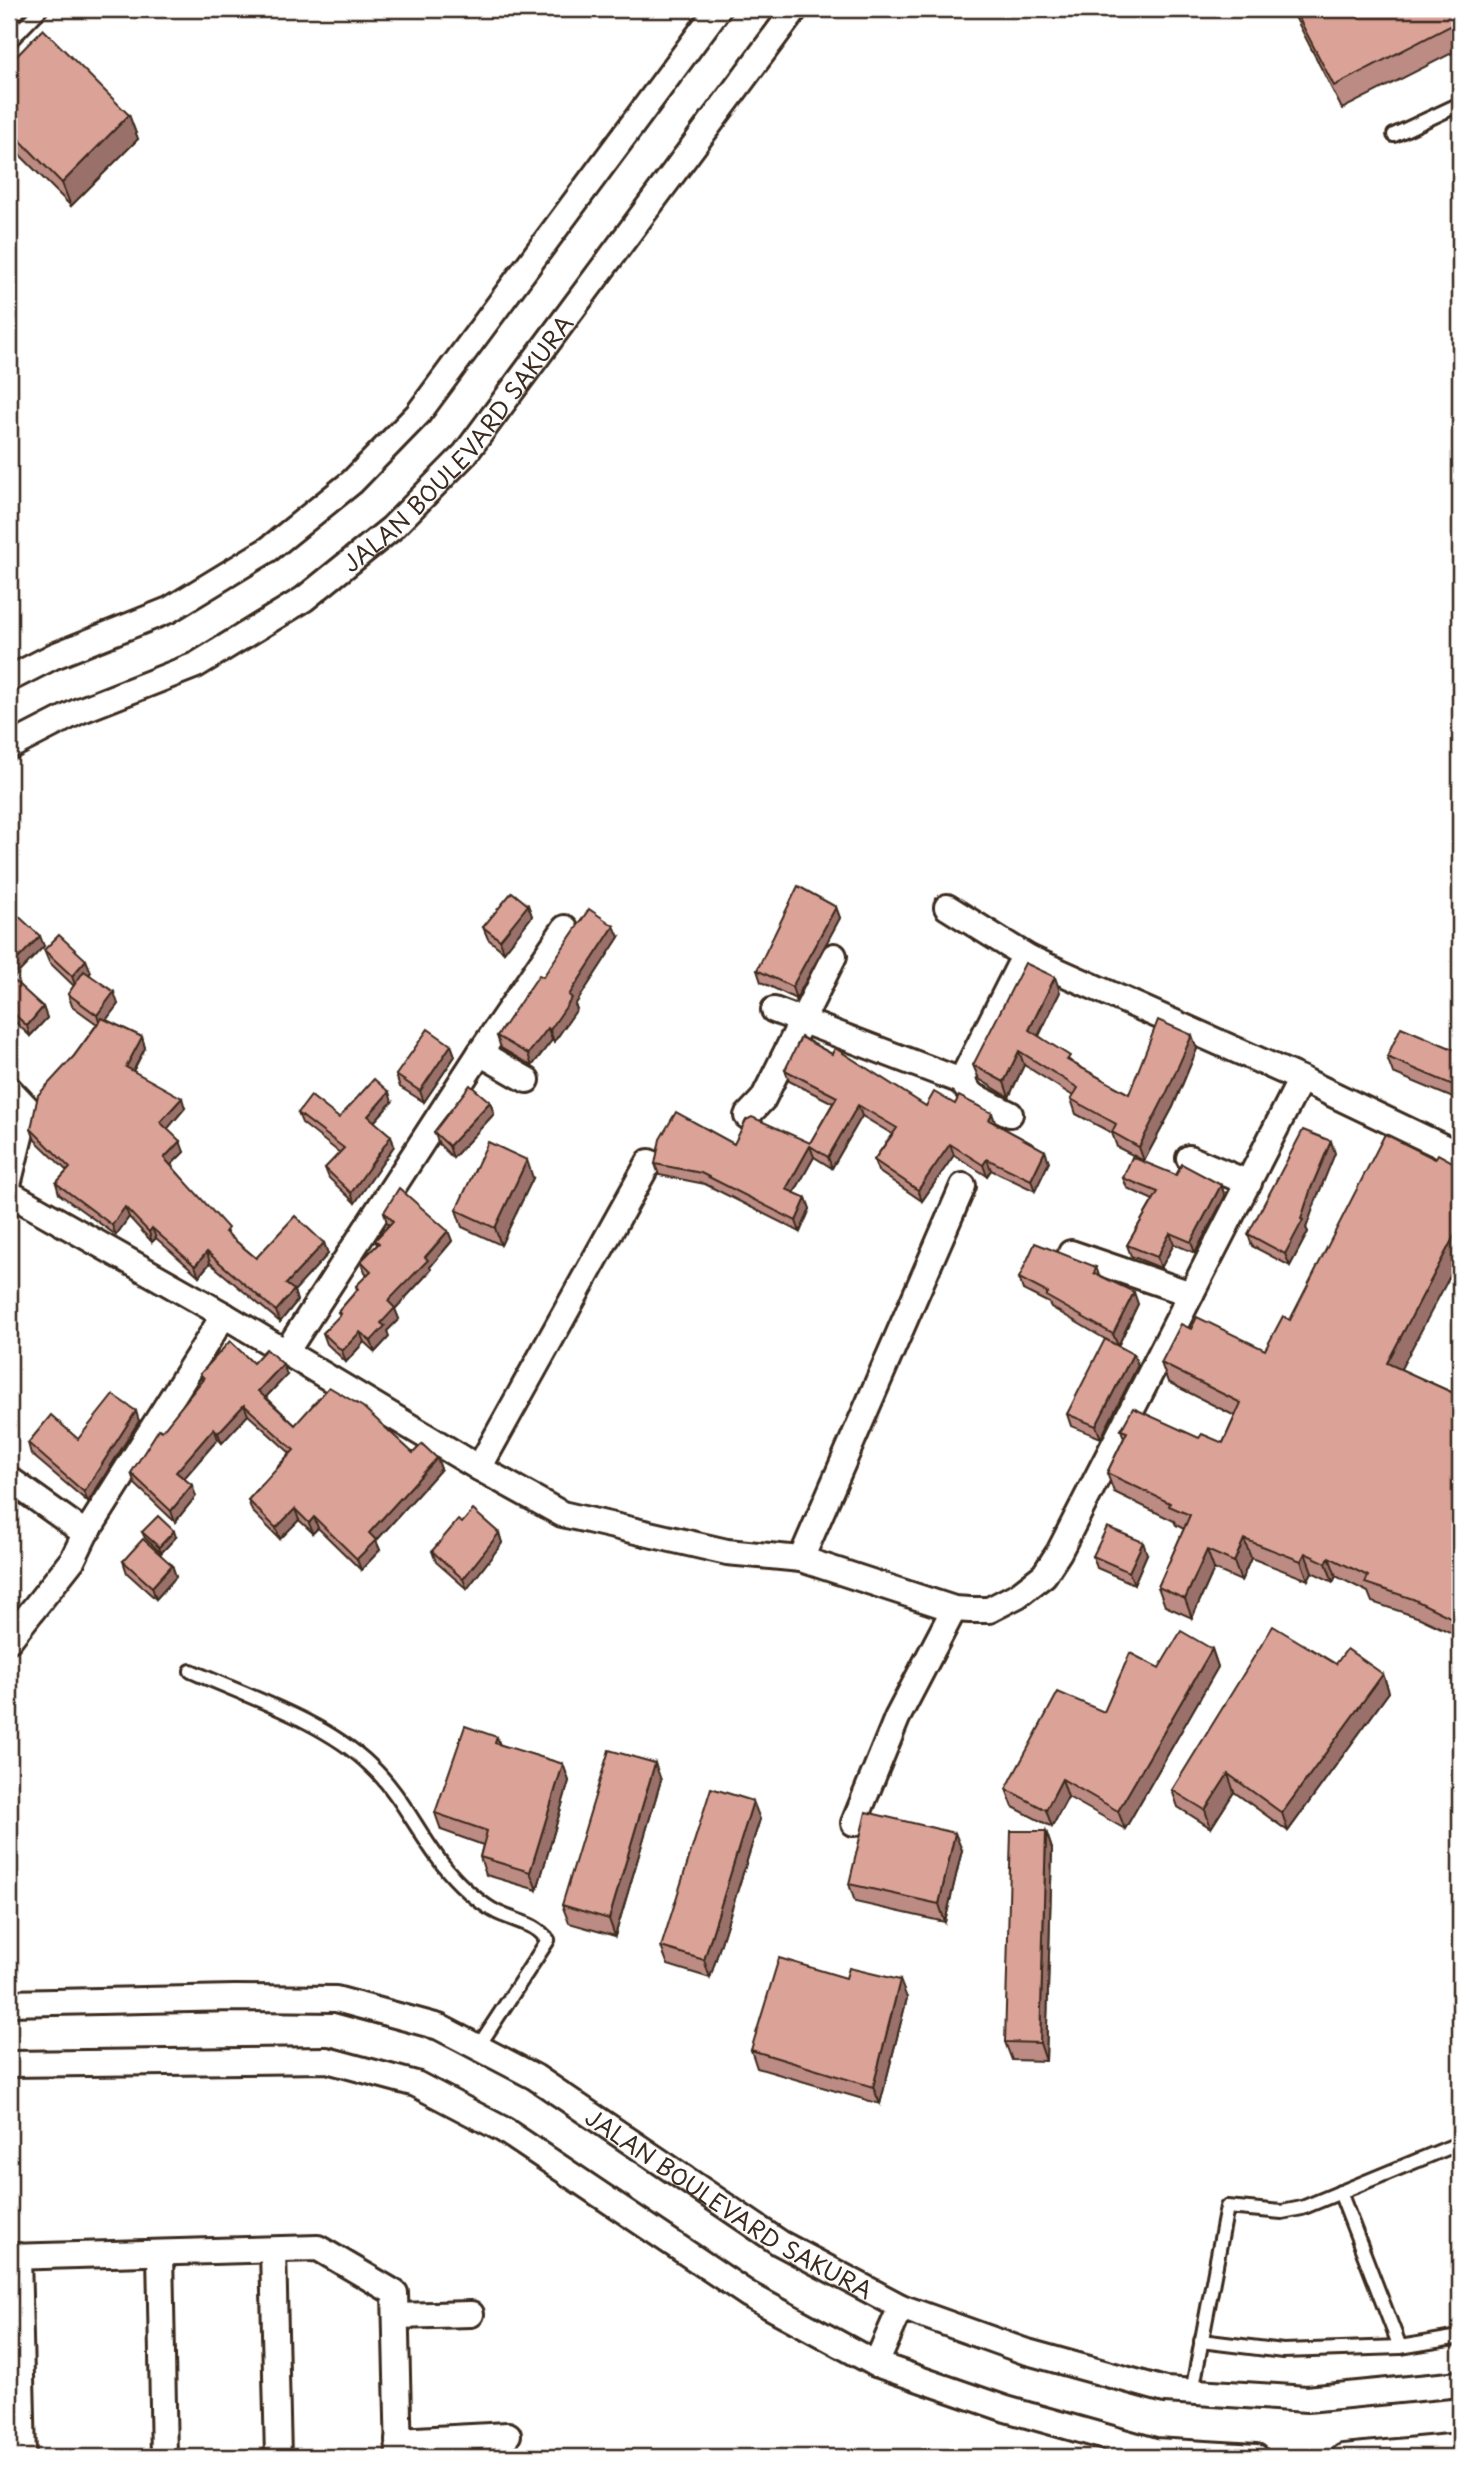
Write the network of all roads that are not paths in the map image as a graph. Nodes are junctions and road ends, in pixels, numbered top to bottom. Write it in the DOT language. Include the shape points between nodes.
graph roads {
  1 [pos="41,9"];
  2 [pos="718,9"];
  3 [pos="795,9"];
  4 [pos="9,18"];
  5 [pos="20,31"];
  6 [pos="9,41"];
  7 [pos="1460,104"];
  8 [pos="1394,135"];
  9 [pos="9,678"];
  10 [pos="9,747"];
  11 [pos="947,907"];
  12 [pos="565,929"];
  13 [pos="834,956"];
  14 [pos="1029,958"];
  15 [pos="775,1010"];
  16 [pos="802,1023"];
  17 [pos="480,1053"];
  18 [pos="1301,1079"];
  19 [pos="527,1080"];
  20 [pos="961,1081"];
  21 [pos="9,1089"];
  22 [pos="1010,1114"];
  23 [pos="747,1116"];
  24 [pos="1460,1155"];
  25 [pos="1189,1158"];
  26 [pos="649,1162"];
  27 [pos="9,1181"];
  28 [pos="1249,1183"];
  29 [pos="963,1186"];
  30 [pos="9,1193"];
  31 [pos="1071,1253"];
  32 [pos="1191,1294"];
  33 [pos="225,1315"];
  34 [pos="286,1352"];
  35 [pos="479,1468"];
  36 [pos="9,1479"];
  37 [pos="87,1530"];
  38 [pos="801,1559"];
  39 [pos="954,1609"];
  40 [pos="9,1640"];
  41 [pos="191,1671"];
  42 [pos="855,1823"];
  43 [pos="9,2003"];
  44 [pos="478,2047"];
  45 [pos="9,2064"];
  46 [pos="1460,2143"];
  47 [pos="1340,2192"];
  48 [pos="273,2250"];
  49 [pos="160,2253"];
  50 [pos="13,2257"];
  51 [pos="396,2304"];
  52 [pos="901,2308"];
  53 [pos="471,2314"];
  54 [pos="1460,2337"];
  55 [pos="1201,2341"];
  56 [pos="1400,2347"];
  57 [pos="876,2364"];
  58 [pos="1460,2384"];
  59 [pos="1192,2392"];
  60 [pos="508,2435"];
  61 [pos="1460,2446"];
  62 [pos="399,2449"];
  63 [pos="23,2457"];
  64 [pos="164,2457"];
  65 [pos="278,2457"];
  66 [pos="1256,2457"];
  67 [pos="1344,2457"];
  1 -- 5 [label="lane"];
  2 -- 9 [label="street, JALAN BOULEVARD SAKURA" via="418,414 352,482 269,549 169,610"];
  3 -- 10 [label="street, JALAN BOULEVARD SAKURA" via="465,454 393,528 304,600 196,665 79,712"];
  4 -- 5 [label="lane"];
  5 -- 6 [label="lane"];
  7 -- 8 [label="lane"];
  11 -- 14 [label="street"];
  12 -- 17 [label="street"];
  13 -- 16 [label="street"];
  14 -- 18 [label="street"];
  14 -- 20 [label="street" via="1018,968"];
  15 -- 16 [label="street"];
  16 -- 20 [label="street"];
  16 -- 23 [label="street" via="763,1099"];
  17 -- 19 [label="street"];
  17 -- 34 [label="street"];
  18 -- 24 [label="street"];
  18 -- 28 [label="street"];
  20 -- 22 [label="street" via="972,1095"];
  21 -- 27 [label="street" via="27,1108"];
  25 -- 28 [label="street"];
  26 -- 35 [label="street"];
  28 -- 32 [label="street"];
  29 -- 38 [label="street"];
  30 -- 33 [label="street"];
  31 -- 32 [label="street"];
  32 -- 39 [label="street" via="1044,1575 989,1610"];
  33 -- 34 [label="street"];
  33 -- 37 [label="street"];
  34 -- 35 [label="street"];
  35 -- 38 [label="street" via="562,1514 727,1552"];
  36 -- 37 [label="street" via="82,1531"];
  37 -- 40 [label="street" via="73,1559"];
  38 -- 39 [label="street"];
  39 -- 42 [label="street" via="897,1718"];
  41 -- 44 [label="lane" via="332,1735 371,1765 460,1884 500,1914 537,1927 548,1940"];
  43 -- 44 [label="street, JALAN BOULEVARD SAKURA" via="336,1999 439,2026"];
  44 -- 52 [label="street, JALAN BOULEVARD SAKURA" via="535,2077 780,2243"];
  45 -- 57 [label="street" via="327,2060 416,2084 504,2130 749,2295"];
  46 -- 47 [label="lane"];
  47 -- 55 [label="lane" via="1282,2212 1227,2207"];
  47 -- 56 [label="lane"];
  48 -- 49 [label="street"];
  48 -- 51 [label="street" via="318,2248"];
  48 -- 65 [label="street"];
  49 -- 50 [label="street"];
  49 -- 64 [label="street"];
  50 -- 63 [label="street"];
  51 -- 53 [label="street"];
  51 -- 62 [label="street"];
  52 -- 57 [label="street"];
  52 -- 59 [label="street, JALAN BOULEVARD SAKURA" via="1024,2351 1166,2390"];
  54 -- 56 [label="lane"];
  55 -- 56 [label="lane" via="1283,2351"];
  55 -- 59 [label="lane"];
  57 -- 66 [label="street" via="1006,2409 1155,2451"];
  58 -- 59 [label="street, JALAN BOULEVARD SAKURA" via="1307,2399"];
  60 -- 62 [label="street"];
  61 -- 67 [label="street"];
}
